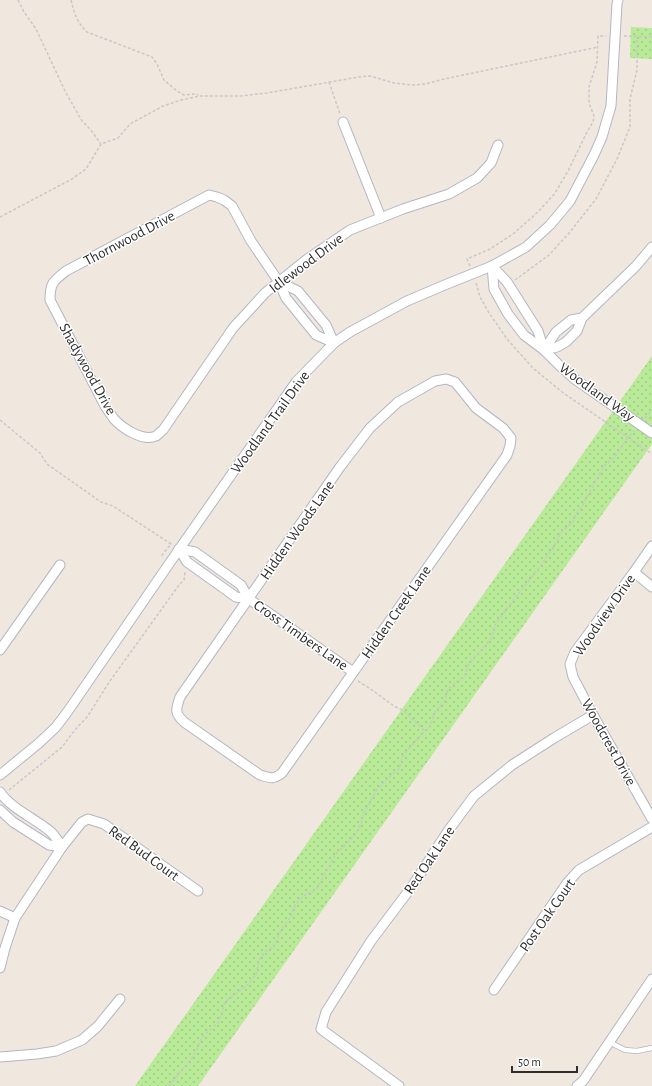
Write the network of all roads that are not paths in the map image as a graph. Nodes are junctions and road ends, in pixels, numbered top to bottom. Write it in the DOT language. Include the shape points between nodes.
graph roads {
  1 [pos="618,0"];
  2 [pos="343,122"];
  3 [pos="498,145"];
  4 [pos="381,218"];
  5 [pos="652,247"];
  6 [pos="492,266"];
  7 [pos="278,282"];
  8 [pos="50,300"];
  9 [pos="582,318"];
  10 [pos="334,343"];
  11 [pos="544,350"];
  12 [pos="446,379"];
  13 [pos="652,432"];
  14 [pos="156,436"];
  15 [pos="652,546"];
  16 [pos="179,549"];
  17 [pos="60,565"];
  18 [pos="634,572"];
  19 [pos="652,587"];
  20 [pos="249,599"];
  21 [pos="0,650"];
  22 [pos="570,664"];
  23 [pos="352,675"];
  24 [pos="593,715"];
  25 [pos="0,775"];
  26 [pos="271,779"];
  27 [pos="1,793"];
  28 [pos="0,810"];
  29 [pos="652,819"];
  30 [pos="652,827"];
  31 [pos="62,847"];
  32 [pos="198,891"];
  33 [pos="0,911"];
  34 [pos="14,918"];
  35 [pos="0,968"];
  36 [pos="652,979"];
  37 [pos="494,990"];
  38 [pos="120,999"];
  39 [pos="609,1042"];
  40 [pos="652,1048"];
  41 [pos="0,1057"];
  42 [pos="399,1086"];
  43 [pos="577,1086"];
  1 -- 6 [label="street, Woodland Trail Drive" via="612,106 591,162 570,201 550,225 526,247"];
  2 -- 4 [label="street"];
  3 -- 4 [label="street, Idlewood Drive" via="491,163 477,178 449,194"];
  4 -- 7 [label="street, Idlewood Drive" via="350,230"];
  5 -- 9 [label="street"];
  6 -- 10 [label="street, Woodland Trail Drive" via="407,302"];
  6 -- 11 [label="street, Woodland Way" via="507,282 538,331"];
  6 -- 11 [label="street, Woodland Way" via="494,289 508,314 524,335"];
  7 -- 8 [label="street, Thornwood Drive" via="250,241 232,206 209,195 66,271 50,288"];
  7 -- 10 [label="street" via="286,298 316,334"];
  7 -- 10 [label="street" via="298,291 326,325"];
  7 -- 14 [label="street, Idlewood Drive" via="233,328 163,430"];
  8 -- 14 [label="street, Shadywood Drive" via="105,406 115,420 137,435 145,438"];
  9 -- 11 [label="street" via="571,320 556,332"];
  9 -- 11 [label="street" via="578,331 566,342"];
  10 -- 16 [label="street, Woodland Trail Drive" via="296,382"];
  11 -- 13 [label="street, Woodland Way" via="571,375"];
  12 -- 20 [label="street, Hidden Woods Lane" via="435,380 398,402 370,428"];
  12 -- 23 [label="street, Hidden Creek Lane" via="455,382 476,408 503,428 510,438 510,446 507,455"];
  15 -- 18 [label="street, Woodview Drive"];
  16 -- 20 [label="street, Cross Timbers Lane" via="201,556 241,586"];
  16 -- 25 [label="street, Woodland Trail Drive" via="68,711 39,744"];
  17 -- 21 [label="street"];
  18 -- 19 [label="street"];
  18 -- 22 [label="street, Woodview Drive" via="575,652"];
  20 -- 23 [label="street, Cross Timbers Lane"];
  20 -- 26 [label="street, Hidden Woods Lane" via="180,697 176,710 184,722 260,775"];
  22 -- 24 [label="street, Woodcrest Drive" via="573,677"];
  23 -- 26 [label="street, Hidden Creek Lane" via="282,773"];
  24 -- 29 [label="street, Woodcrest Drive"];
  24 -- 42 [label="street, Red Oak Lane" via="512,765 474,796 371,941 326,1012 320,1029"];
  27 -- 31 [label="street" via="18,809 52,833"];
  28 -- 31 [label="street" via="13,822 49,845"];
  30 -- 37 [label="street, Post Oak Court" via="578,870"];
  31 -- 32 [label="street, Red Bud Court" via="82,822 88,819 104,824"];
  31 -- 34 [label="street"];
  33 -- 34 [label="street"];
  34 -- 35 [label="street"];
  36 -- 39 [label="street"];
  38 -- 41 [label="street" via="98,1026 82,1040 56,1051"];
  39 -- 40 [label="lane" via="625,1050"];
  39 -- 43 [label="street"];
}
